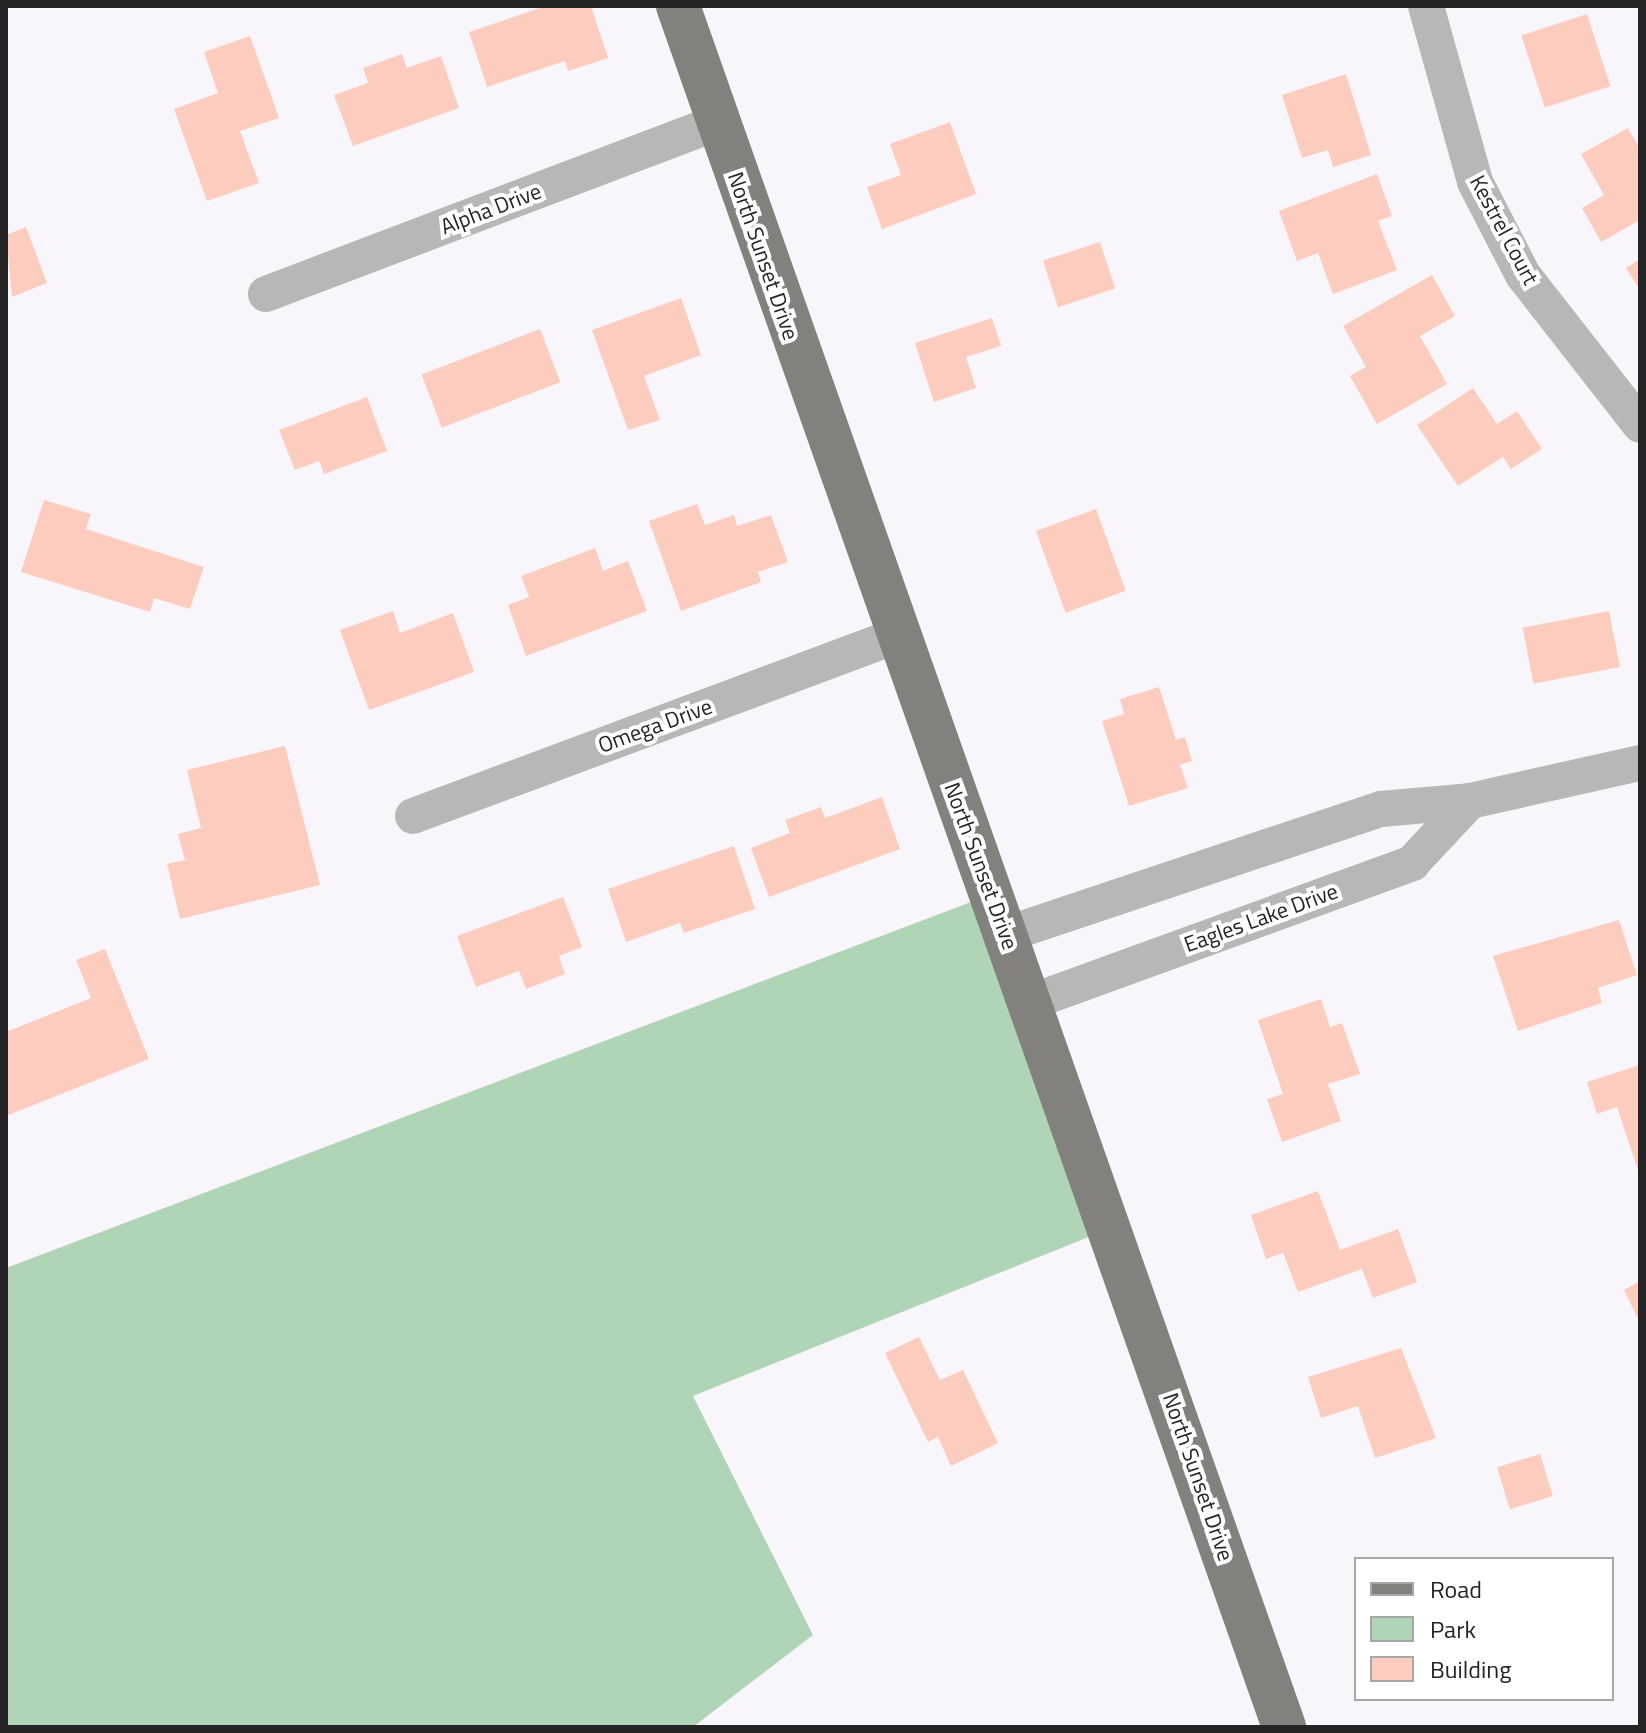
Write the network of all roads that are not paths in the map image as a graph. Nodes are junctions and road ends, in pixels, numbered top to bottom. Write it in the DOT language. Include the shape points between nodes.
graph roads {
  1 [pos="678,6"];
  2 [pos="1426,6"];
  3 [pos="717,123"];
  4 [pos="266,294"];
  5 [pos="1640,425"];
  6 [pos="896,636"];
  7 [pos="1640,763"];
  8 [pos="1470,801"];
  9 [pos="413,816"];
  10 [pos="1007,934"];
  11 [pos="1031,1002"];
  12 [pos="1284,1727"];
  1 -- 3 [label="main road, North Sunset Drive"];
  2 -- 5 [label="street, Kestrel Court" via="1489,209 1523,275"];
  3 -- 4 [label="street, Alpha Drive"];
  3 -- 6 [label="main road, North Sunset Drive"];
  6 -- 9 [label="street, Omega Drive"];
  6 -- 10 [label="main road, North Sunset Drive"];
  7 -- 8 [label="street"];
  8 -- 10 [label="street" via="1381,809"];
  8 -- 11 [label="street, Eagles Lake Drive" via="1412,863"];
  10 -- 11 [label="main road, North Sunset Drive"];
  11 -- 12 [label="main road, North Sunset Drive"];
}
